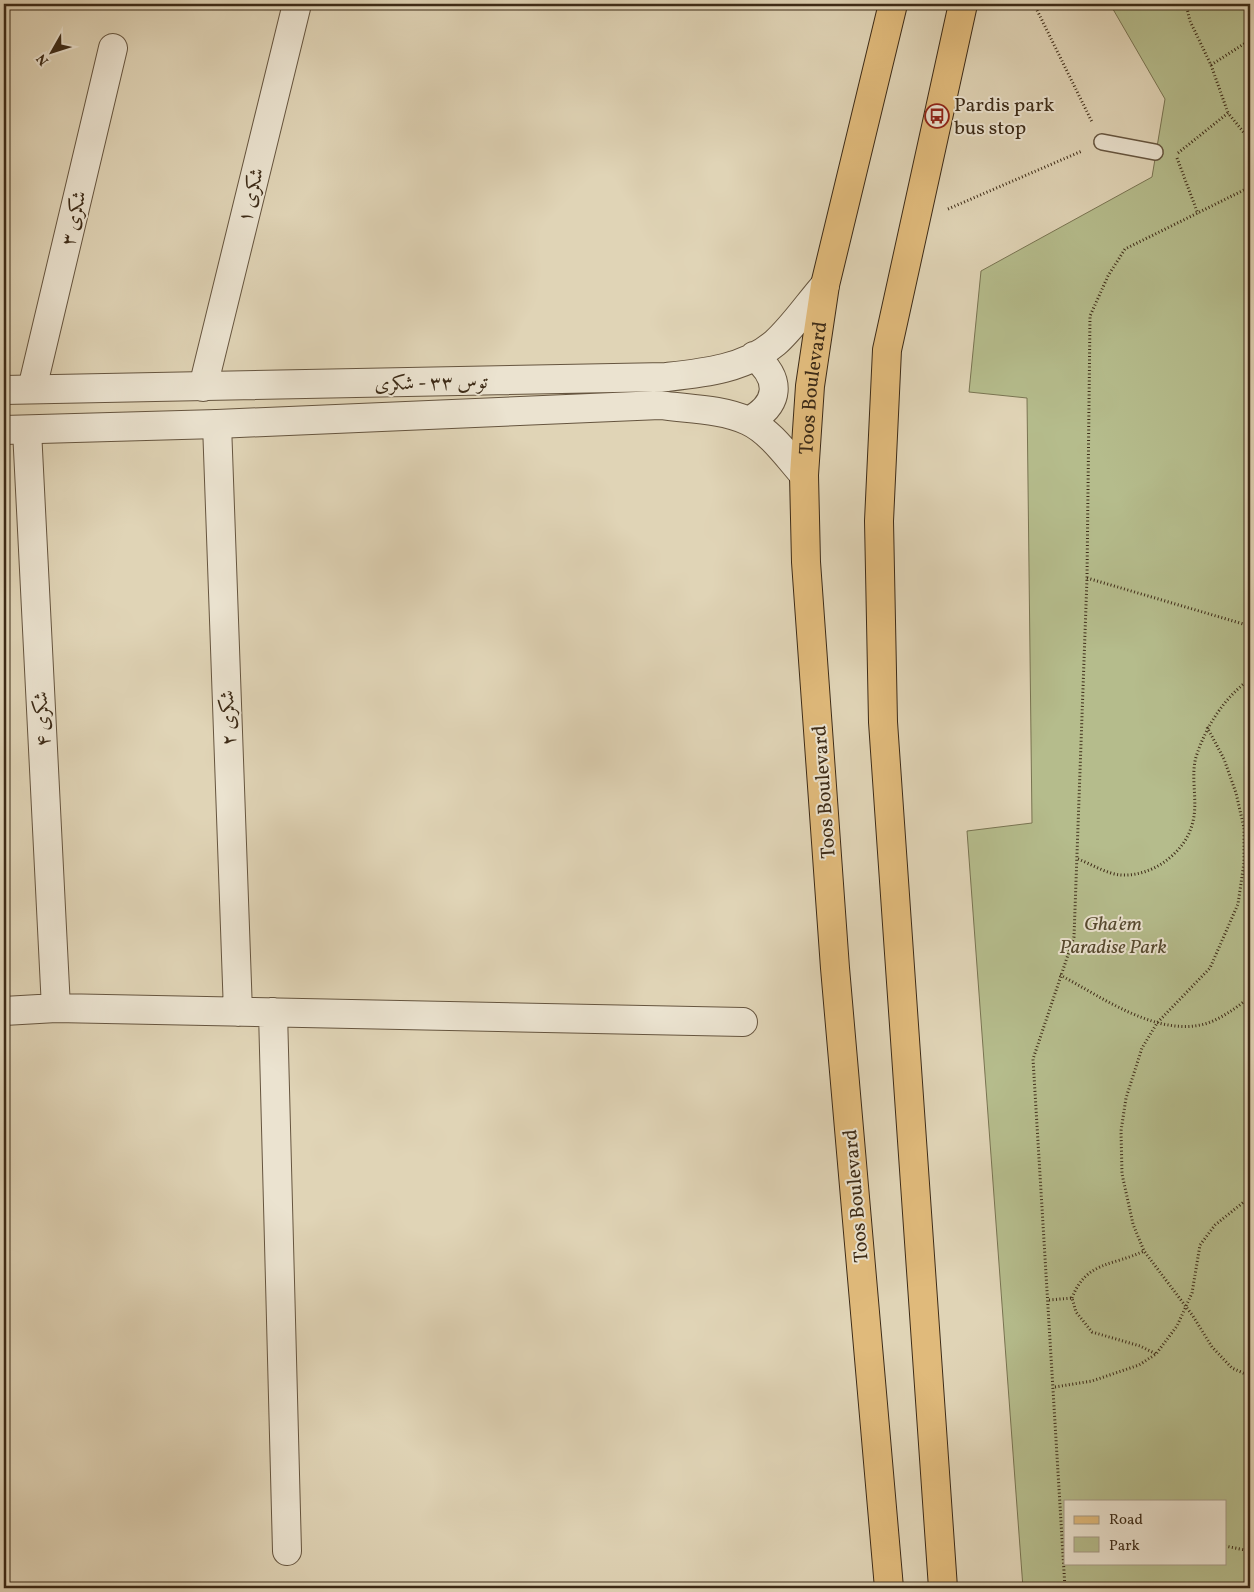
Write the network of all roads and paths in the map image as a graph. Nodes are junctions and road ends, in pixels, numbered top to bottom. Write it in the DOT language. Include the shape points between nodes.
graph roads {
  1 [pos="297,4"];
  2 [pos="893,4"];
  3 [pos="963,4"];
  4 [pos="1034,4"];
  5 [pos="1186,4"];
  6 [pos="1250,40"];
  7 [pos="114,48"];
  8 [pos="1211,65"];
  9 [pos="1228,113"];
  10 [pos="1250,140"];
  11 [pos="1102,142"];
  12 [pos="1155,152"];
  13 [pos="1250,187"];
  14 [pos="1198,214"];
  15 [pos="913,224"];
  16 [pos="825,284"];
  17 [pos="754,356"];
  18 [pos="203,387"];
  19 [pos="32,389"];
  20 [pos="4,390"];
  21 [pos="749,421"];
  22 [pos="217,424"];
  23 [pos="15,430"];
  24 [pos="804,474"];
  25 [pos="1087,578"];
  26 [pos="1250,626"];
  27 [pos="1250,680"];
  28 [pos="1207,727"];
  29 [pos="1078,859"];
  30 [pos="1060,975"];
  31 [pos="1250,997"];
  32 [pos="56,1008"];
  33 [pos="4,1011"];
  34 [pos="238,1012"];
  35 [pos="273,1012"];
  36 [pos="743,1022"];
  37 [pos="1157,1023"];
  38 [pos="1250,1197"];
  39 [pos="1144,1252"];
  40 [pos="1072,1298"];
  41 [pos="1049,1300"];
  42 [pos="1185,1306"];
  43 [pos="1156,1354"];
  44 [pos="1250,1376"];
  45 [pos="1055,1387"];
  46 [pos="1226,1546"];
  47 [pos="1064,1550"];
  48 [pos="287,1551"];
  49 [pos="1250,1551"];
  50 [pos="1065,1564"];
  51 [pos="889,1588"];
  52 [pos="943,1588"];
  53 [pos="1066,1588"];
  1 -- 18 [label="street, شکری ۱"];
  2 -- 16 [label="main road, Toos Boulevard"];
  3 -- 15 [label="main road"];
  4 -- 11 [label="path"];
  5 -- 8 [label="path" via="1190,21"];
  6 -- 8 [label="path"];
  7 -- 19 [label="street, شکری ۳"];
  8 -- 9 [label="path"];
  9 -- 10 [label="path"];
  9 -- 14 [label="path" via="1176,154"];
  11 -- 12 [label="lane"];
  11 -- 15 [label="path"];
  13 -- 14 [label="path"];
  14 -- 25 [label="path" via="1125,249 1108,276 1090,316"];
  15 -- 52 [label="main road" via="887,350 879,521 883,712"];
  16 -- 17 [label="street, توس ۳۳ - شکری" via="775,343"];
  16 -- 24 [label="main road, Toos Boulevard" via="810,386"];
  17 -- 18 [label="street, توس ۳۳ - شکری" via="712,372 666,377"];
  17 -- 21 [label="street" via="767,367 774,382 773,399 763,413"];
  18 -- 19 [label="street, توس ۳۳ - شکری"];
  19 -- 20 [label="street, توس ۳۳ - شکری"];
  21 -- 22 [label="street, توس ۳۳ - شکری" via="719,413 660,405"];
  21 -- 24 [label="street, توس ۳۳ - شکری"];
  22 -- 23 [label="street, توس ۳۳ - شکری"];
  22 -- 34 [label="street, شکری ۲"];
  23 -- 32 [label="street, شکری ۴"];
  24 -- 51 [label="main road, Toos Boulevard" via="806,562 835,968"];
  25 -- 26 [label="path"];
  25 -- 29 [label="path"];
  27 -- 28 [label="path" via="1224,704"];
  28 -- 29 [label="path" via="1196,758 1192,826 1181,845 1160,866 1144,872 1121,875"];
  28 -- 37 [label="path" via="1224,759 1244,828 1244,863 1238,904 1210,968"];
  29 -- 30 [label="path" via="1074,937"];
  30 -- 37 [label="path"];
  30 -- 41 [label="path" via="1033,1059"];
  31 -- 37 [label="path" via="1232,1012 1207,1023 1180,1026"];
  32 -- 33 [label="street"];
  32 -- 34 [label="street"];
  34 -- 35 [label="street"];
  35 -- 36 [label="street"];
  35 -- 48 [label="street"];
  37 -- 39 [label="path" via="1142,1048 1126,1098 1121,1131 1122,1174 1133,1224"];
  38 -- 42 [label="path" via="1215,1225 1200,1244 1192,1293"];
  39 -- 40 [label="path" via="1098,1266 1077,1284"];
  39 -- 42 [label="path"];
  40 -- 41 [label="path"];
  40 -- 43 [label="path" via="1076,1312 1092,1332"];
  41 -- 45 [label="path"];
  42 -- 43 [label="path" via="1169,1339"];
  42 -- 44 [label="path" via="1212,1347 1232,1368"];
  43 -- 45 [label="path" via="1139,1365 1092,1381"];
  45 -- 47 [label="path"];
  46 -- 49 [label="path"];
  50 -- 53 [label="path"];
}
